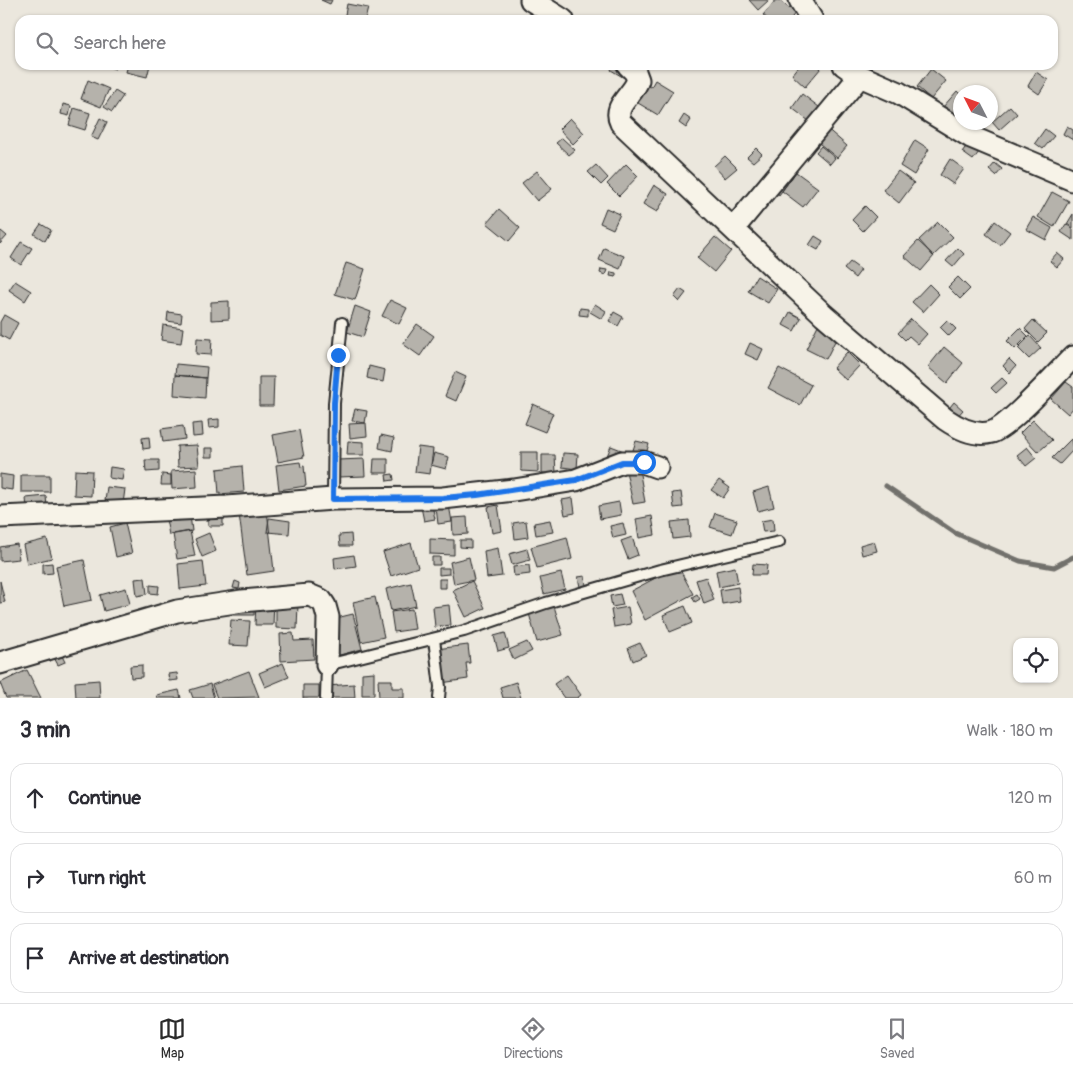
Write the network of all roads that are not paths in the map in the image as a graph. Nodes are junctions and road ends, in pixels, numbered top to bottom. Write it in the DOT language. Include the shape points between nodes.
graph roads {
  1 [pos="531,0"];
  2 [pos="800,0"];
  3 [pos="555,15"];
  4 [pos="809,15"];
  5 [pos="633,70"];
  6 [pos="852,71"];
  7 [pos="1073,180"];
  8 [pos="733,229"];
  9 [pos="342,323"];
  10 [pos="1073,357"];
  11 [pos="657,467"];
  12 [pos="333,499"];
  13 [pos="0,517"];
  14 [pos="779,542"];
  15 [pos="434,639"];
  16 [pos="0,663"];
  17 [pos="326,665"];
  18 [pos="326,698"];
  19 [pos="439,698"];
  1 -- 3 [label="street"];
  2 -- 4 [label="street"];
  5 -- 8 [label="street" via="638,80 619,108 621,123"];
  6 -- 7 [label="street" via="972,136"];
  6 -- 8 [label="street"];
  8 -- 10 [label="street" via="824,315 959,428 975,433 992,432 1007,422"];
  9 -- 12 [label="lane" via="334,403"];
  11 -- 12 [label="street" via="644,462 622,462 576,480 477,495"];
  12 -- 13 [label="street" via="227,508"];
  14 -- 15 [label="lane" via="602,586"];
  15 -- 17 [label="lane"];
  15 -- 19 [label="lane"];
  16 -- 17 [label="street" via="178,611 309,595 321,600 328,616"];
  17 -- 18 [label="lane"];
}
